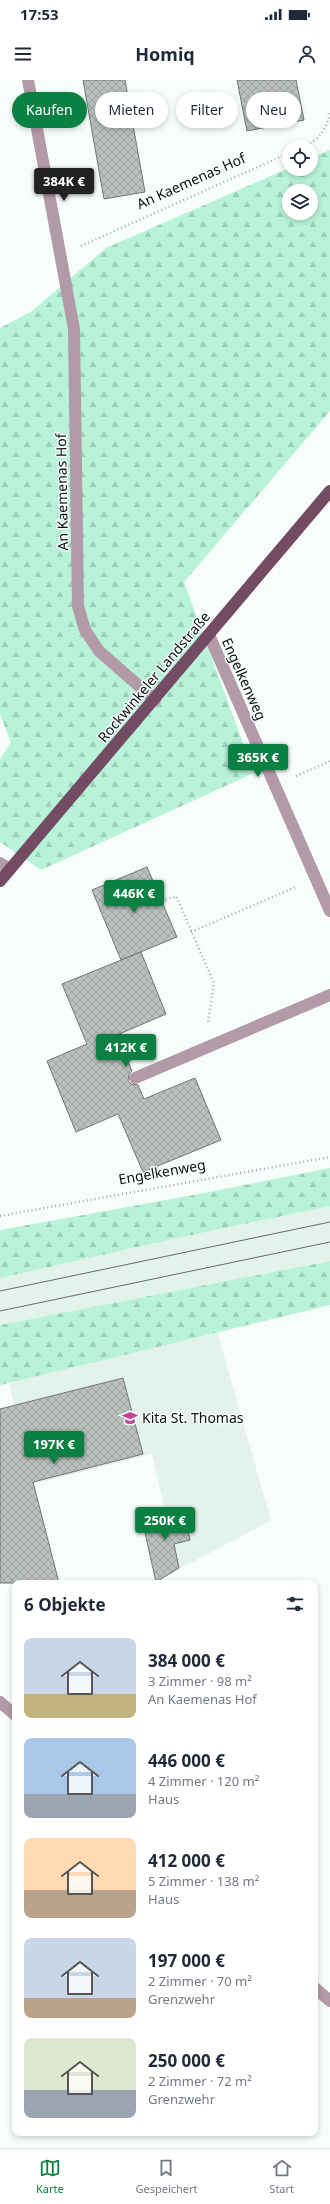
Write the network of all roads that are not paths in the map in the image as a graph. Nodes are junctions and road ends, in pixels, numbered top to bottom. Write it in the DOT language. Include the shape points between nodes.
graph roads {
  1 [pos="28,80"];
  2 [pos="330,491"];
  3 [pos="209,635"];
  4 [pos="155,700"];
  5 [pos="5,866"];
  6 [pos="0,881"];
  7 [pos="330,911"];
  8 [pos="330,995"];
  9 [pos="135,1078"];
  10 [pos="0,1702"];
  11 [pos="12,1712"];
  12 [pos="318,1991"];
  13 [pos="330,2001"];
  1 -- 4 [label="street, An Kaemenas Hof" via="74,329 78,606 85,630 99,651"];
  2 -- 3 [label="main road, Rockwinkeler Landstraße"];
  3 -- 4 [label="main road, Rockwinkeler Landstraße"];
  3 -- 7 [label="street, Engelkenweg"];
  4 -- 5 [label="main road, Rockwinkeler Landstraße"];
  5 -- 6 [label="main road, Rockwinkeler Landstraße"];
  8 -- 9 [label="street"];
  10 -- 11 [label="street"];
  12 -- 13 [label="street"];
}
